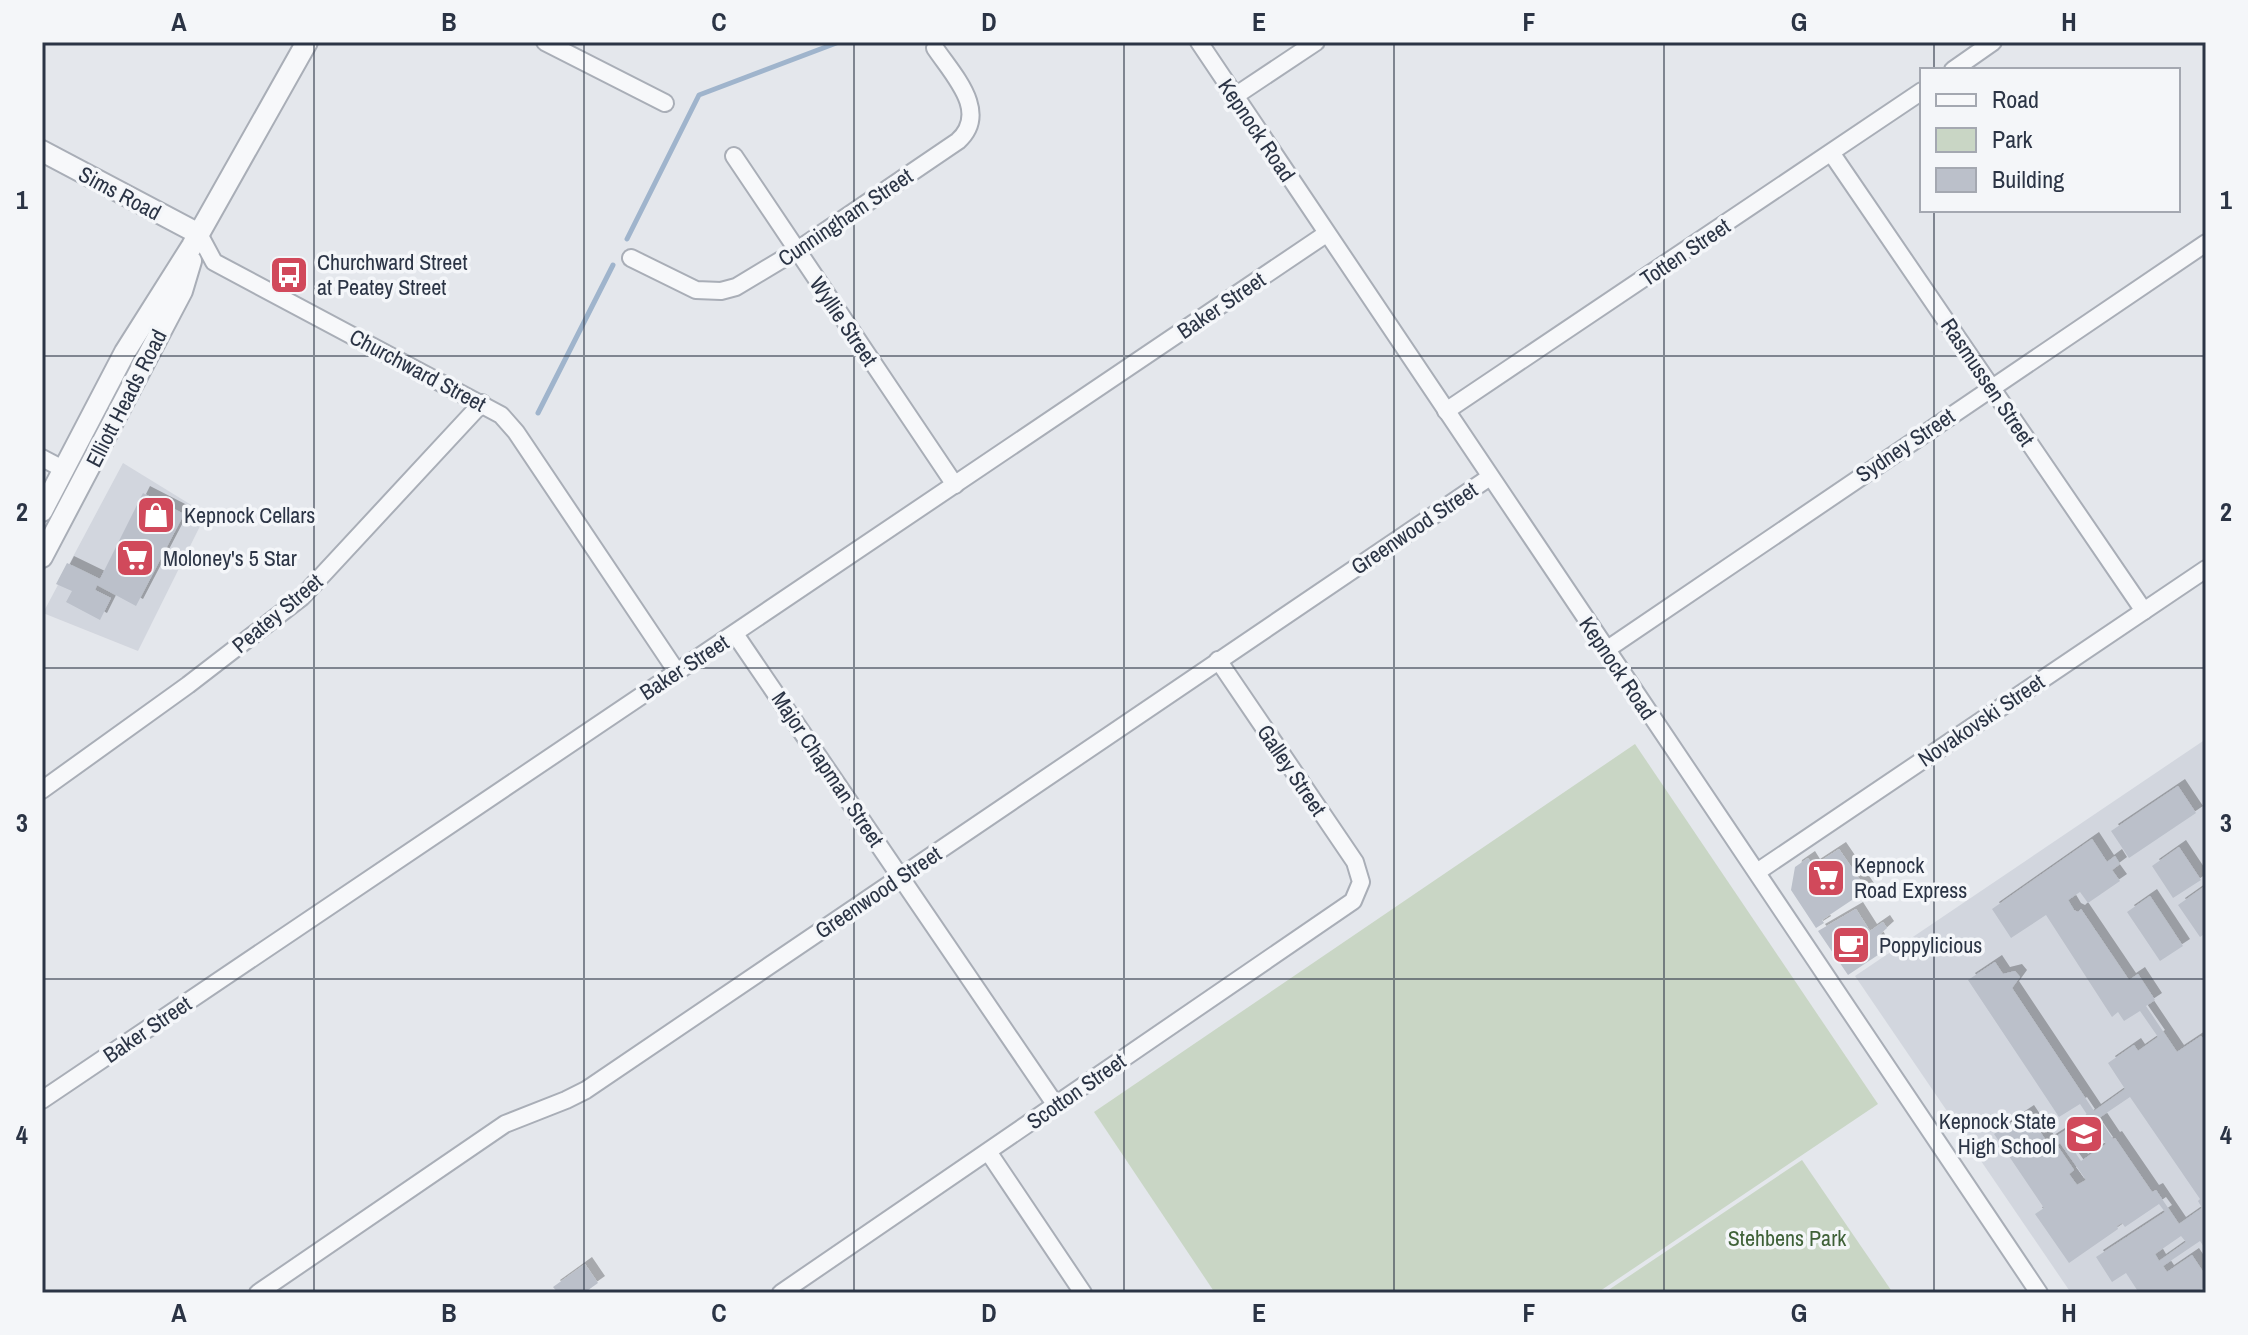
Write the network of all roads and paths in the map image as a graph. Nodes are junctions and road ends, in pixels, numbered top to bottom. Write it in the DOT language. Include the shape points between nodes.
graph roads {
  1 [pos="307,42"];
  2 [pos="545,42"];
  3 [pos="1199,42"];
  4 [pos="1316,42"];
  5 [pos="1993,42"];
  6 [pos="935,48"];
  7 [pos="1956,68"];
  8 [pos="1920,92"];
  9 [pos="1235,96"];
  10 [pos="665,103"];
  11 [pos="42,151"];
  12 [pos="1832,154"];
  13 [pos="734,156"];
  14 [pos="199,234"];
  15 [pos="1326,234"];
  16 [pos="2206,243"];
  17 [pos="796,251"];
  18 [pos="631,258"];
  19 [pos="1991,386"];
  20 [pos="482,403"];
  21 [pos="1446,411"];
  22 [pos="42,458"];
  23 [pos="65,470"];
  24 [pos="1490,477"];
  25 [pos="955,485"];
  26 [pos="42,511"];
  27 [pos="42,557"];
  28 [pos="2206,569"];
  29 [pos="2144,611"];
  30 [pos="735,634"];
  31 [pos="1606,650"];
  32 [pos="1218,660"];
  33 [pos="677,672"];
  34 [pos="42,790"];
  35 [pos="1757,872"];
  36 [pos="901,877"];
  37 [pos="1361,882"];
  38 [pos="42,1100"];
  39 [pos="1055,1104"];
  40 [pos="989,1153"];
  41 [pos="258,1293"];
  42 [pos="781,1293"];
  43 [pos="1083,1293"];
  44 [pos="2039,1293"];
  1 -- 14 [label="street, Elliott Heads Road"];
  2 -- 10 [label="street"];
  3 -- 9 [label="street, Kepnock Road"];
  4 -- 9 [label="street"];
  5 -- 7 [label="street"];
  6 -- 17 [label="street, Cunningham Street" via="978,117 958,141"];
  8 -- 12 [label="street, Totten Street"];
  9 -- 15 [label="street, Kepnock Road"];
  11 -- 14 [label="street, Sims Road"];
  12 -- 19 [label="street, Rasmussen Street"];
  12 -- 21 [label="street, Totten Street"];
  13 -- 17 [label="street, Wyllie Street"];
  14 -- 20 [label="street, Churchward Street" via="214,262"];
  14 -- 23 [label="street, Elliott Heads Road" via="125,352"];
  14 -- 27 [label="street, Elliott Heads Road" via="182,291"];
  15 -- 21 [label="street, Kepnock Road"];
  15 -- 25 [label="street, Baker Street"];
  16 -- 19 [label="street, Sydney Street"];
  17 -- 18 [label="street, Cunningham Street" via="722,299"];
  17 -- 25 [label="street, Wyllie Street"];
  19 -- 29 [label="street, Rasmussen Street"];
  19 -- 31 [label="street, Sydney Street"];
  20 -- 33 [label="street, Churchward Street" via="516,432"];
  20 -- 34 [label="street, Peatey Street" via="302,597"];
  21 -- 24 [label="street, Kepnock Road"];
  22 -- 23 [label="street"];
  23 -- 26 [label="street, Elliott Heads Road"];
  24 -- 31 [label="street, Kepnock Road"];
  24 -- 32 [label="street, Greenwood Street"];
  25 -- 30 [label="street, Baker Street"];
  28 -- 29 [label="street, Novakovski Street"];
  29 -- 35 [label="street, Novakovski Street"];
  30 -- 33 [label="street, Baker Street"];
  30 -- 36 [label="street, Major Chapman Street"];
  31 -- 35 [label="street, Kepnock Road"];
  32 -- 36 [label="street, Greenwood Street"];
  32 -- 37 [label="street, Galley Street" via="1355,862"];
  33 -- 38 [label="street, Baker Street"];
  35 -- 44 [label="street, Kepnock Road"];
  36 -- 39 [label="street, Major Chapman Street"];
  36 -- 41 [label="street, Greenwood Street" via="586,1090 505,1124"];
  37 -- 39 [label="street, Scotton Street" via="1344,907"];
  39 -- 40 [label="street, Scotton Street"];
  40 -- 42 [label="street, Scotton Street"];
  40 -- 43 [label="street"];
}
